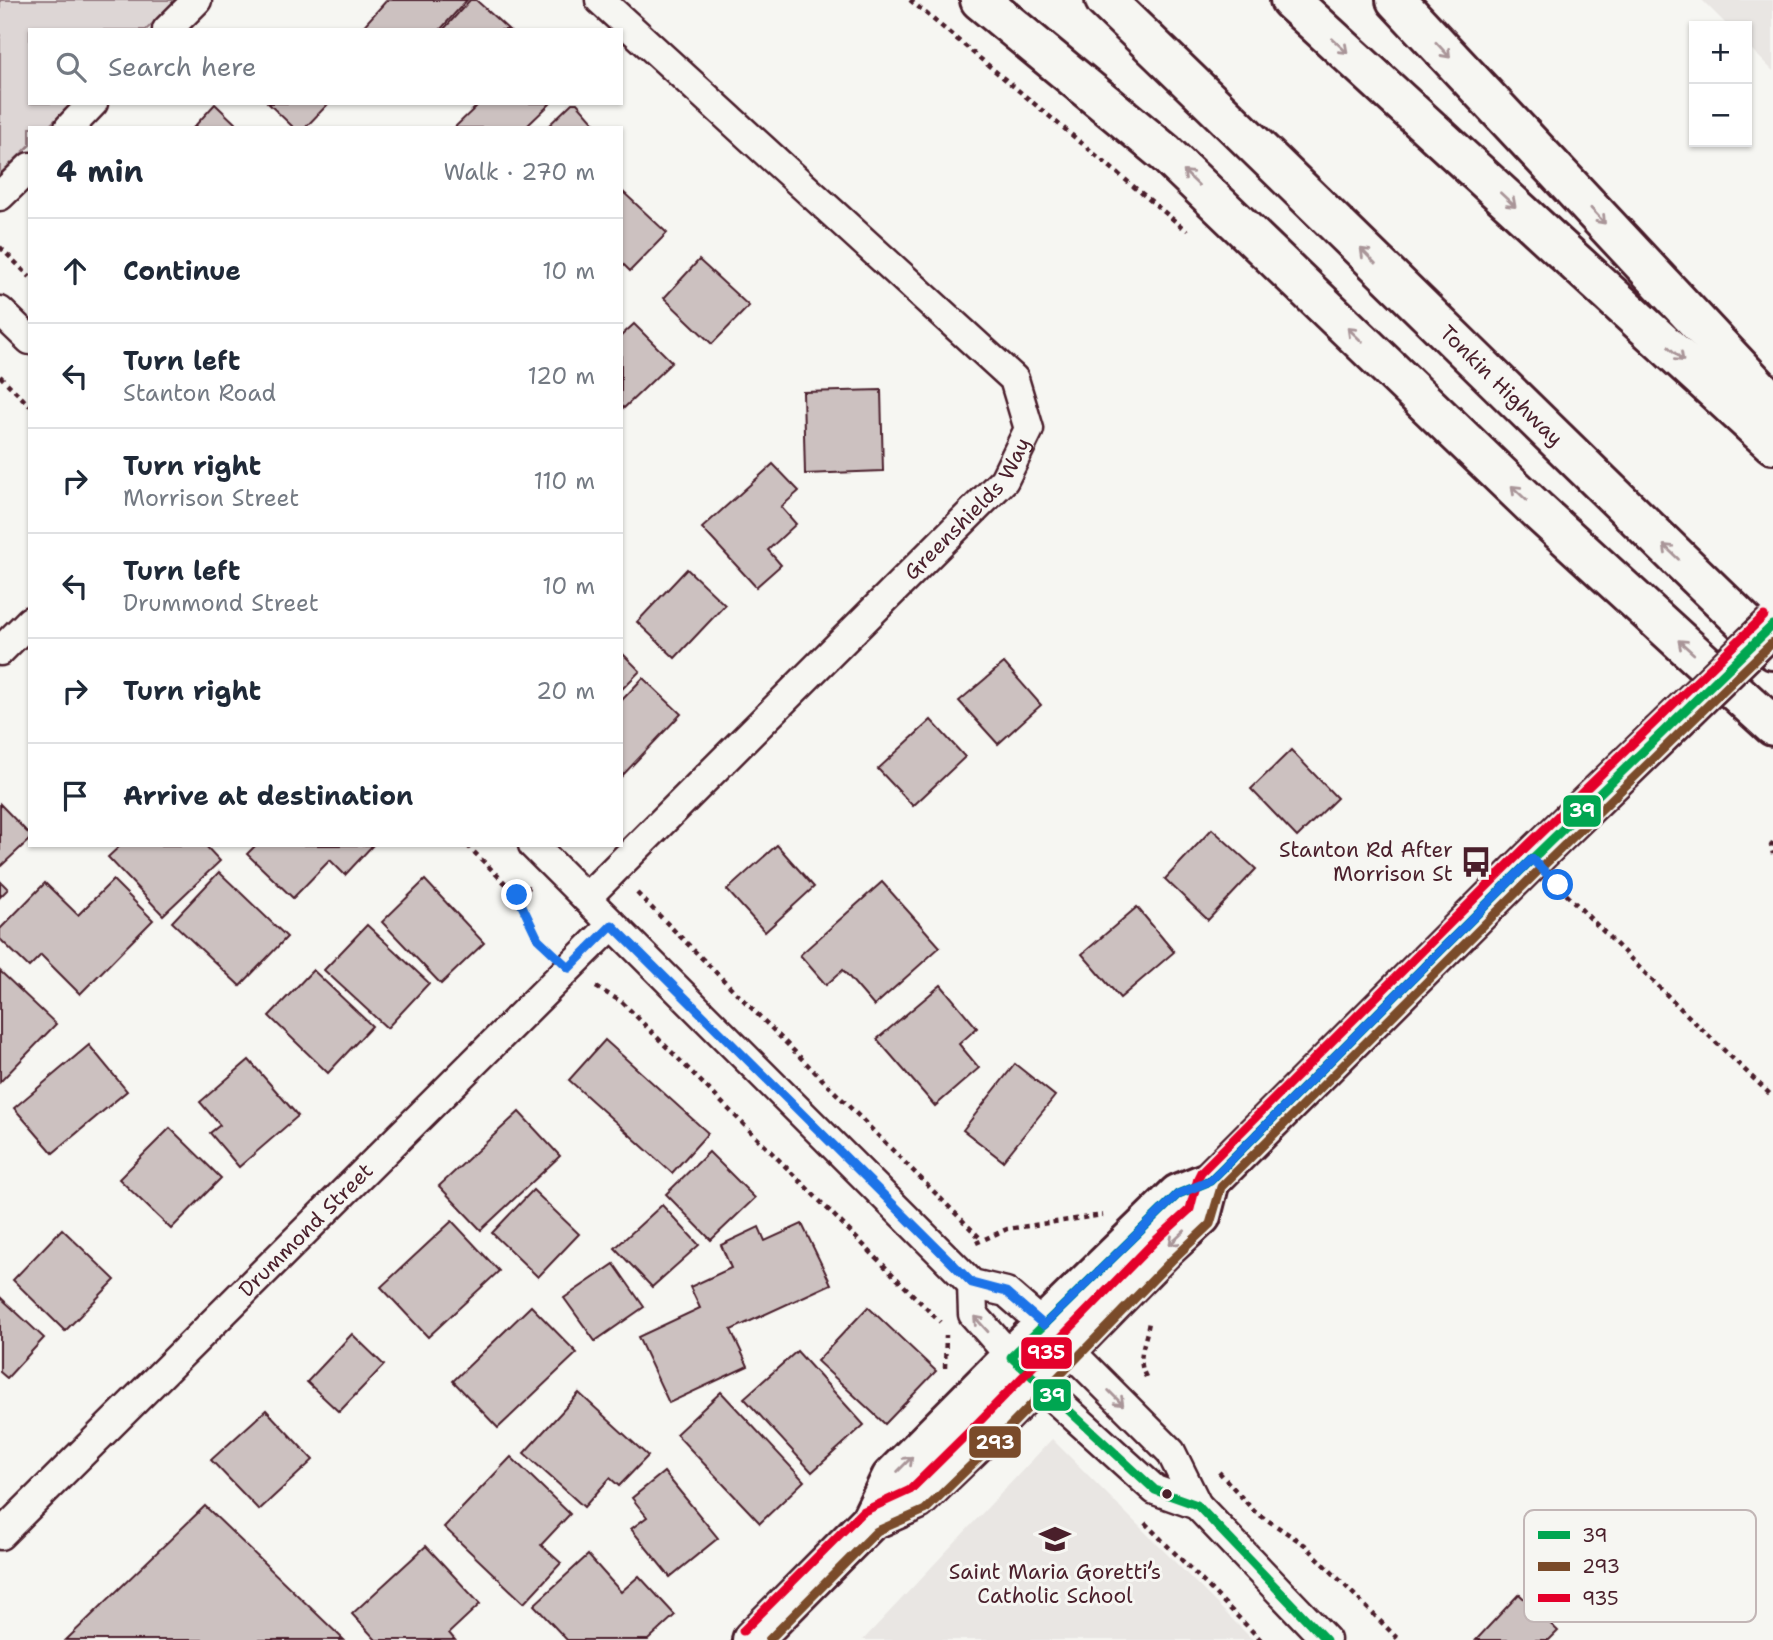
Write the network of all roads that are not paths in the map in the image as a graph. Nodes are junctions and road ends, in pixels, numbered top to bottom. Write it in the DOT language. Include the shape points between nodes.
graph roads {
  1 [pos="197,0"];
  2 [pos="600,0"];
  3 [pos="980,0"];
  4 [pos="1081,0"];
  5 [pos="1105,0"];
  6 [pos="1290,0"];
  7 [pos="1396,0"];
  8 [pos="169,28"];
  9 [pos="91,105"];
  10 [pos="1231,121"];
  11 [pos="71,126"];
  12 [pos="28,169"];
  13 [pos="0,196"];
  14 [pos="0,311"];
  15 [pos="28,338"];
  16 [pos="1773,403"];
  17 [pos="1773,444"];
  18 [pos="28,623"];
  19 [pos="1773,625"];
  20 [pos="1773,650"];
  21 [pos="0,651"];
  22 [pos="1773,726"];
  23 [pos="535,847"];
  24 [pos="586,898"];
  25 [pos="612,925"];
  26 [pos="972,1283"];
  27 [pos="1056,1337"];
  28 [pos="1023,1369"];
  29 [pos="1196,1505"];
  30 [pos="0,1535"];
  31 [pos="752,1640"];
  32 [pos="1326,1640"];
  1 -- 8 [label="street"];
  2 -- 24 [label="street, Greenshields Way" via="1014,379 1029,429 1004,480"];
  22 -- 3 [label="main road, one-way" via="1538,510 1165,153"];
  4 -- 10 [label="main road, Tonkin Highway"];
  5 -- 10 [label="main road, Tonkin Highway"];
  6 -- 17 [label="main road, one-way"];
  7 -- 16 [label="main road, one-way"];
  9 -- 11 [label="street"];
  20 -- 10 [label="main road, Tonkin Highway, one-way"];
  12 -- 13 [label="street"];
  14 -- 15 [label="street"];
  18 -- 21 [label="street"];
  19 -- 27 [label="main road, bridge" via="1210,1181 1178,1194"];
  23 -- 24 [label="street"];
  24 -- 25 [label="street"];
  25 -- 26 [label="street"];
  25 -- 30 [label="street, Drummond Street"];
  26 -- 27 [label="street" via="1006,1292"];
  28 -- 26 [label="street, one-way" via="973,1314"];
  27 -- 28 [label="main road"];
  27 -- 29 [label="street, one-way" via="1171,1452"];
  28 -- 29 [label="street" via="1155,1490"];
  28 -- 31 [label="main road" via="982,1437 917,1500 870,1521"];
  29 -- 32 [label="street"];
}
